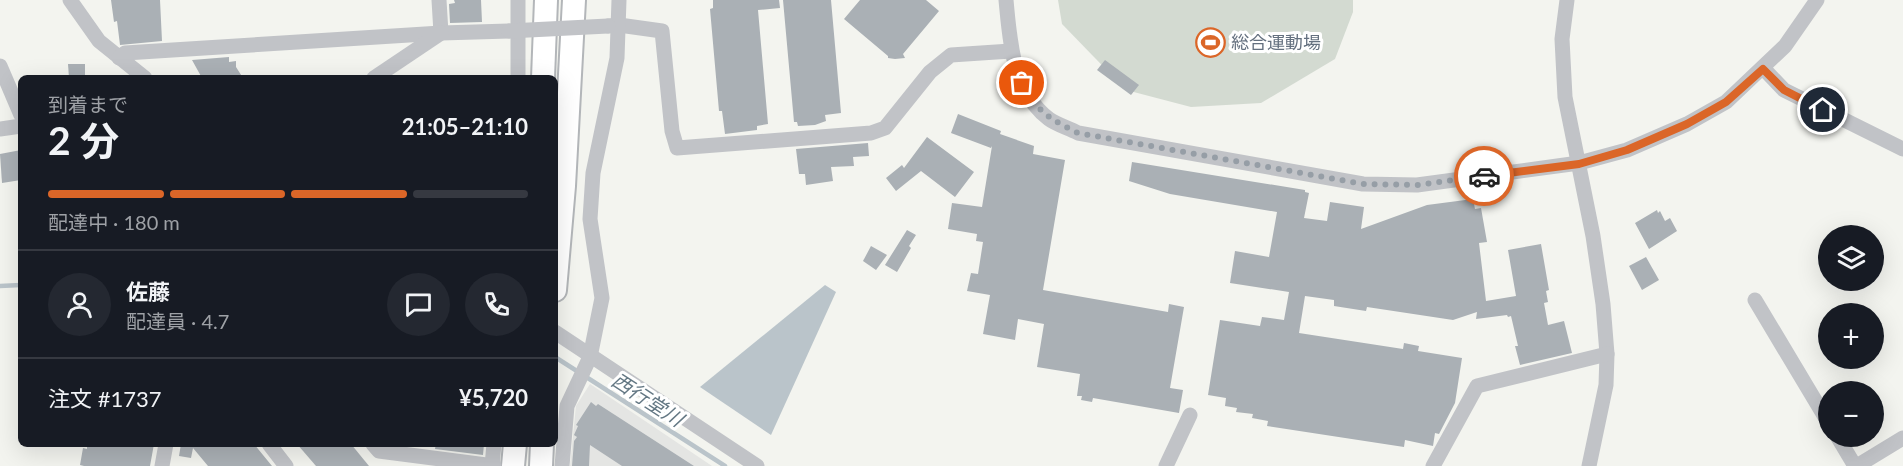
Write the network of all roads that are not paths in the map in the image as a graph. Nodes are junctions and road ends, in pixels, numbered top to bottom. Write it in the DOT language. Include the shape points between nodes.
graph roads {
  1 [pos="70,0"];
  2 [pos="439,0"];
  3 [pos="518,0"];
  4 [pos="546,0"];
  5 [pos="574,0"];
  6 [pos="620,0"];
  7 [pos="1006,0"];
  8 [pos="1568,0"];
  9 [pos="1817,0"];
  10 [pos="614,26"];
  11 [pos="441,33"];
  12 [pos="1011,51"];
  13 [pos="119,58"];
  14 [pos="0,66"];
  15 [pos="1763,69"];
  16 [pos="141,75"];
  17 [pos="378,75"];
  18 [pos="518,75"];
  19 [pos="543,75"];
  20 [pos="18,108"];
  21 [pos="18,126"];
  22 [pos="0,129"];
  23 [pos="1903,149"];
  24 [pos="1579,164"];
  25 [pos="558,255"];
  26 [pos="1755,300"];
  27 [pos="558,336"];
  28 [pos="1607,354"];
  29 [pos="585,368"];
  30 [pos="1818,405"];
  31 [pos="1190,416"];
  32 [pos="1903,438"];
  33 [pos="165,447"];
  34 [pos="271,447"];
  35 [pos="376,447"];
  36 [pos="494,447"];
  37 [pos="515,447"];
  38 [pos="542,447"];
  39 [pos="1844,447"];
  40 [pos="415,455"];
  41 [pos="162,466"];
  42 [pos="286,466"];
  43 [pos="493,466"];
  44 [pos="513,466"];
  45 [pos="541,466"];
  46 [pos="562,466"];
  47 [pos="757,466"];
  48 [pos="1166,466"];
  49 [pos="1433,466"];
  50 [pos="1589,466"];
  51 [pos="1856,466"];
  1 -- 13 [label="street" via="99,41"];
  2 -- 11 [label="street"];
  3 -- 18 [label="street"];
  4 -- 19 [label="highway"];
  5 -- 25 [label="highway"];
  6 -- 10 [label="street"];
  7 -- 12 [label="street"];
  8 -- 24 [label="street" via="1562,39 1565,97"];
  9 -- 15 [label="street" via="1785,46"];
  10 -- 11 [label="street, bridge"];
  10 -- 12 [label="street" via="662,32 676,148 871,133 885,128 930,72 951,55"];
  10 -- 29 [label="street" via="617,58 593,173 591,219 602,298"];
  11 -- 13 [label="street" via="125,53"];
  11 -- 17 [label="street"];
  12 -- 24 [label="street" via="1030,98 1049,119 1078,133 1363,184 1417,185"];
  13 -- 16 [label="street"];
  14 -- 20 [label="street"];
  15 -- 23 [label="street" via="1784,90"];
  15 -- 24 [label="street" via="1726,102 1687,124 1627,150"];
  21 -- 22 [label="street"];
  24 -- 28 [label="street" via="1602,292"];
  26 -- 30 [label="street"];
  27 -- 29 [label="street"];
  28 -- 49 [label="street" via="1477,386"];
  28 -- 50 [label="street" via="1606,385"];
  29 -- 46 [label="street" via="567,406"];
  29 -- 47 [label="street"];
  31 -- 48 [label="street"];
  32 -- 51 [label="street"];
  33 -- 41 [label="street"];
  34 -- 42 [label="street"];
  35 -- 40 [label="street" via="379,452"];
  36 -- 43 [label="street"];
  37 -- 44 [label="highway"];
  38 -- 45 [label="highway"];
  39 -- 51 [label="street"];
  40 -- 43 [label="street"];
}
